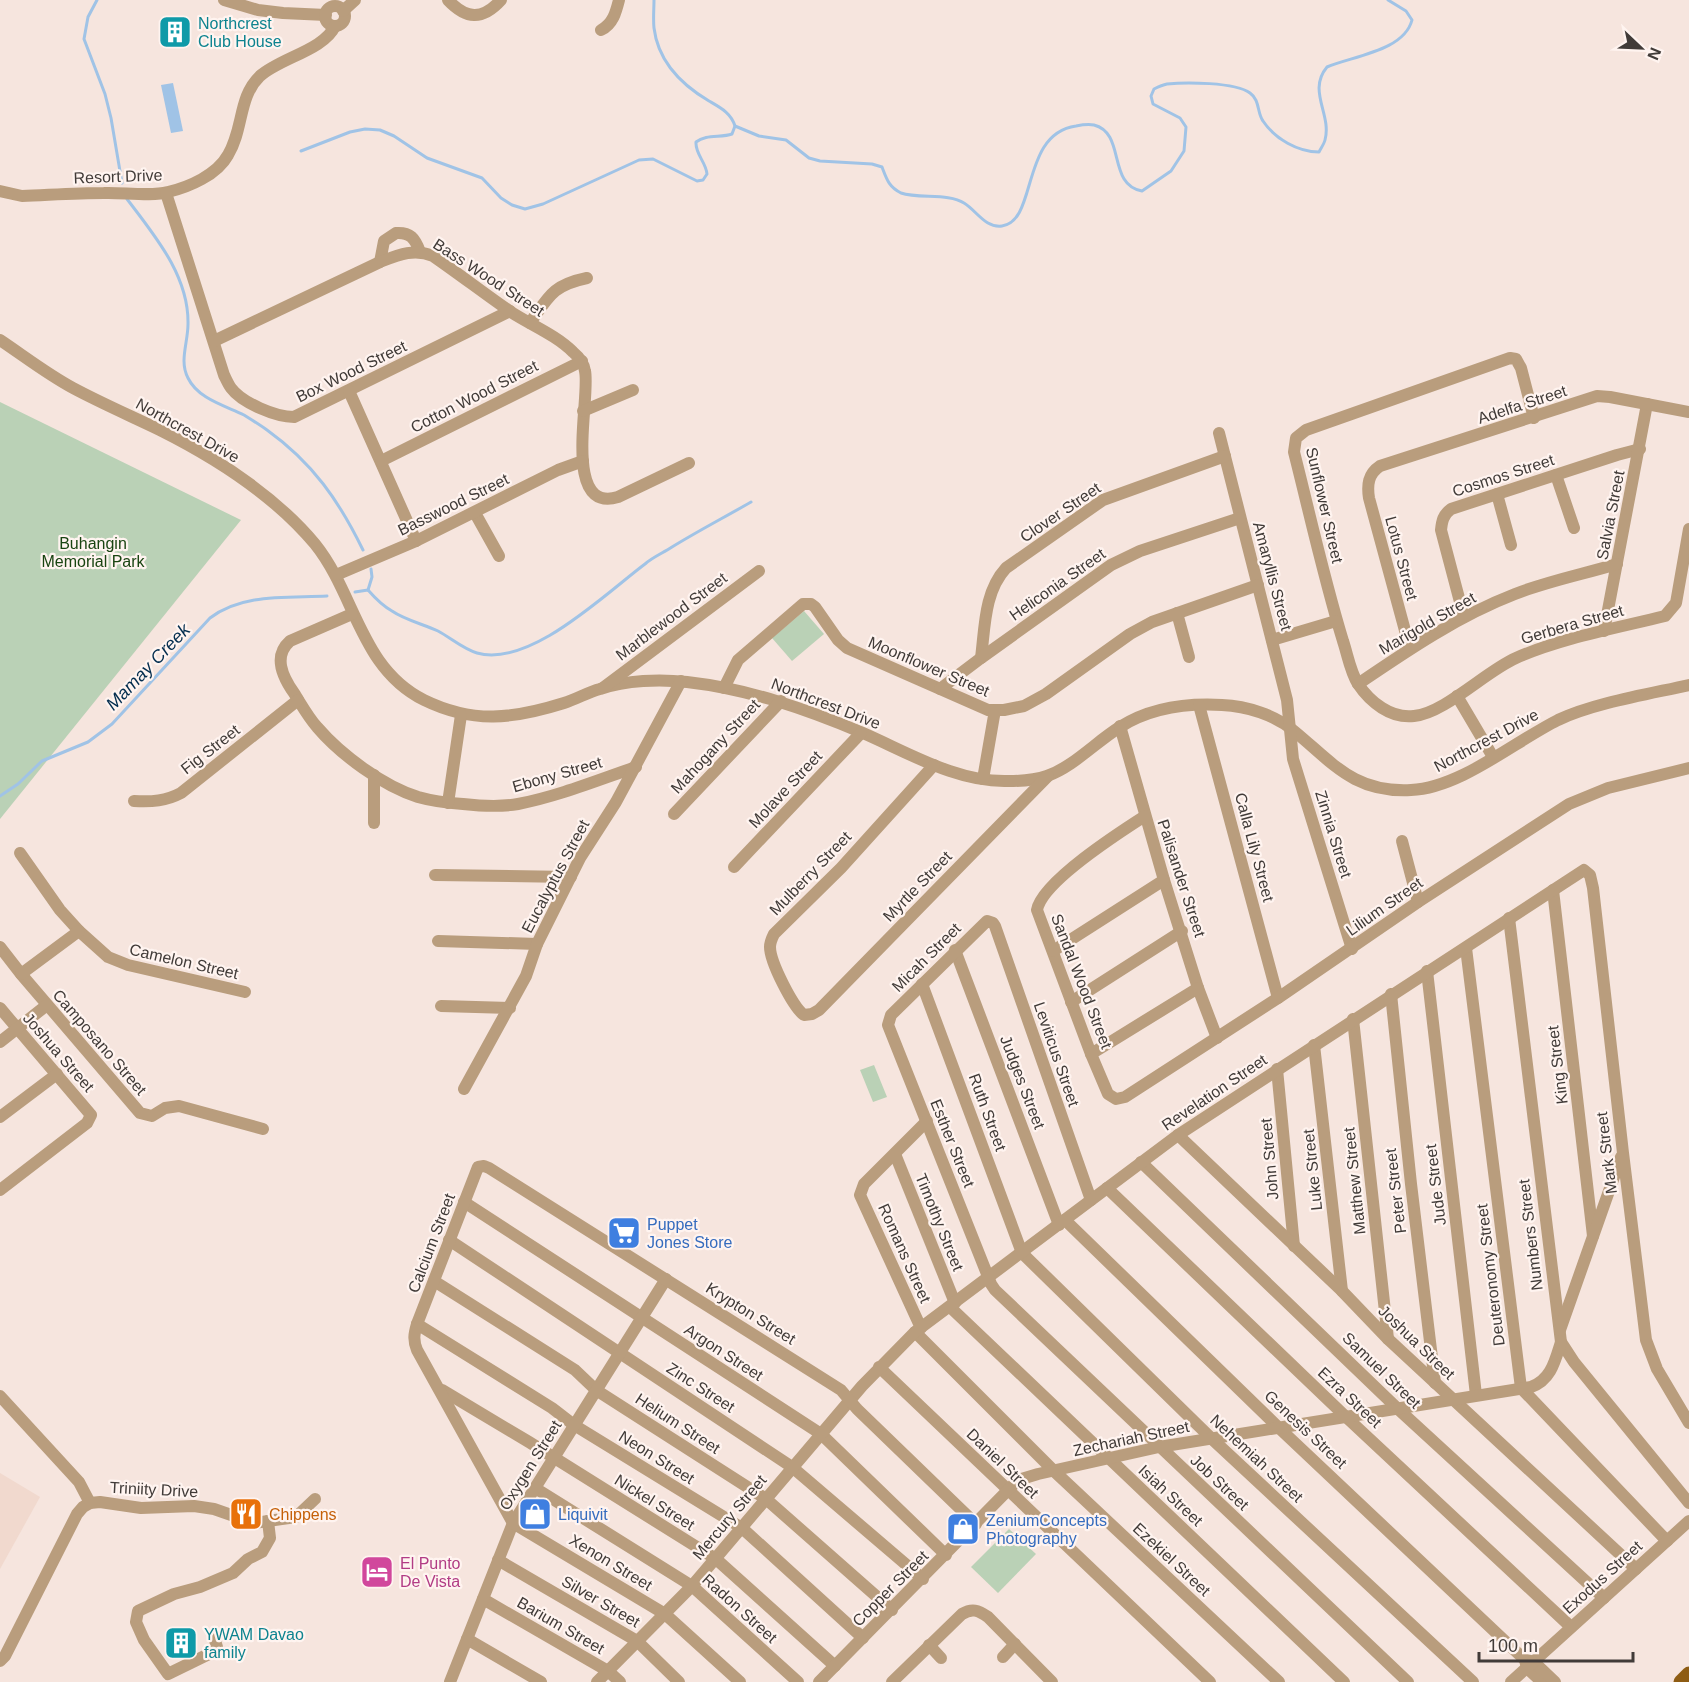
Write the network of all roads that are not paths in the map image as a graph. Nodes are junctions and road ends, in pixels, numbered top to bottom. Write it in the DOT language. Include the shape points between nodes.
graph roads {
  1 [pos="224,0"];
  2 [pos="356,0"];
  3 [pos="448,0"];
  4 [pos="501,0"];
  5 [pos="619,0"];
  6 [pos="343,11"];
  7 [pos="326,15"];
  8 [pos="334,26"];
  9 [pos="601,30"];
  10 [pos="0,191"];
  11 [pos="166,193"];
  12 [pos="420,252"];
  13 [pos="380,262"];
  14 [pos="587,278"];
  15 [pos="510,311"];
  16 [pos="530,324"];
  17 [pos="0,340"];
  18 [pos="214,341"];
  19 [pos="582,361"];
  20 [pos="633,390"];
  21 [pos="349,392"];
  22 [pos="1647,404"];
  23 [pos="583,411"];
  24 [pos="1689,412"];
  25 [pos="1534,418"];
  26 [pos="1219,433"];
  27 [pos="1640,449"];
  28 [pos="1225,456"];
  29 [pos="381,461"];
  30 [pos="583,461"];
  31 [pos="689,463"];
  32 [pos="1556,475"];
  33 [pos="1371,476"];
  34 [pos="1497,494"];
  35 [pos="475,513"];
  36 [pos="1240,518"];
  37 [pos="1574,528"];
  38 [pos="1689,529"];
  39 [pos="416,541"];
  40 [pos="1511,545"];
  41 [pos="499,556"];
  42 [pos="1617,564"];
  43 [pos="759,571"];
  44 [pos="336,575"];
  45 [pos="1258,585"];
  46 [pos="1177,613"];
  47 [pos="352,614"];
  48 [pos="1464,617"];
  49 [pos="1336,621"];
  50 [pos="1604,631"];
  51 [pos="1272,640"];
  52 [pos="1410,649"];
  53 [pos="1189,657"];
  54 [pos="981,658"];
  55 [pos="681,681"];
  56 [pos="1358,684"];
  57 [pos="1689,685"];
  58 [pos="604,687"];
  59 [pos="724,688"];
  60 [pos="940,689"];
  61 [pos="1457,696"];
  62 [pos="298,700"];
  63 [pos="780,701"];
  64 [pos="1199,705"];
  65 [pos="995,710"];
  66 [pos="462,715"];
  67 [pos="1120,726"];
  68 [pos="1292,729"];
  69 [pos="861,733"];
  70 [pos="1494,757"];
  71 [pos="934,765"];
  72 [pos="636,767"];
  73 [pos="1689,768"];
  74 [pos="374,775"];
  75 [pos="1048,776"];
  76 [pos="983,779"];
  77 [pos="134,801"];
  78 [pos="448,802"];
  79 [pos="674,814"];
  80 [pos="1145,816"];
  81 [pos="374,823"];
  82 [pos="1402,841"];
  83 [pos="20,854"];
  84 [pos="734,867"];
  85 [pos="1586,871"];
  86 [pos="435,875"];
  87 [pos="571,878"];
  88 [pos="1164,880"];
  89 [pos="1553,890"];
  90 [pos="1418,902"];
  91 [pos="1509,918"];
  92 [pos="990,921"];
  93 [pos="78,931"];
  94 [pos="1182,931"];
  95 [pos="438,941"];
  96 [pos="537,944"];
  97 [pos="0,947"];
  98 [pos="1466,948"];
  99 [pos="1352,949"];
  100 [pos="955,950"];
  101 [pos="1053,951"];
  102 [pos="1427,971"];
  103 [pos="21,974"];
  104 [pos="922,984"];
  105 [pos="1198,988"];
  106 [pos="245,992"];
  107 [pos="1391,994"];
  108 [pos="1278,998"];
  109 [pos="1071,1002"];
  110 [pos="47,1005"];
  111 [pos="441,1006"];
  112 [pos="0,1008"];
  113 [pos="510,1008"];
  114 [pos="808,1016"];
  115 [pos="1353,1019"];
  116 [pos="888,1022"];
  117 [pos="18,1029"];
  118 [pos="1217,1038"];
  119 [pos="0,1042"];
  120 [pos="1314,1045"];
  121 [pos="1091,1054"];
  122 [pos="1277,1069"];
  123 [pos="57,1074"];
  124 [pos="465,1089"];
  125 [pos="1112,1097"];
  126 [pos="0,1117"];
  127 [pos="927,1121"];
  128 [pos="262,1129"];
  129 [pos="1178,1135"];
  130 [pos="1623,1153"];
  131 [pos="894,1154"];
  132 [pos="1141,1162"];
  133 [pos="481,1166"];
  134 [pos="1107,1188"];
  135 [pos="0,1190"];
  136 [pos="1091,1200"];
  137 [pos="464,1202"];
  138 [pos="1062,1223"];
  139 [pos="1593,1236"];
  140 [pos="449,1240"];
  141 [pos="1294,1246"];
  142 [pos="1022,1252"];
  143 [pos="989,1278"];
  144 [pos="666,1279"];
  145 [pos="434,1281"];
  146 [pos="1342,1291"];
  147 [pos="952,1305"];
  148 [pos="642,1318"];
  149 [pos="416,1330"];
  150 [pos="918,1330"];
  151 [pos="1560,1337"];
  152 [pos="1388,1339"];
  153 [pos="619,1354"];
  154 [pos="879,1367"];
  155 [pos="1436,1383"];
  156 [pos="1521,1388"];
  157 [pos="440,1389"];
  158 [pos="596,1390"];
  159 [pos="1476,1395"];
  160 [pos="0,1396"];
  161 [pos="1453,1399"];
  162 [pos="850,1400"];
  163 [pos="1397,1408"];
  164 [pos="1346,1416"];
  165 [pos="1689,1423"];
  166 [pos="574,1425"];
  167 [pos="1278,1427"];
  168 [pos="821,1434"];
  169 [pos="1211,1438"];
  170 [pos="1159,1447"];
  171 [pos="553,1459"];
  172 [pos="1109,1459"];
  173 [pos="792,1467"];
  174 [pos="1054,1471"];
  175 [pos="535,1488"];
  176 [pos="1008,1491"];
  177 [pos="315,1499"];
  178 [pos="766,1499"];
  179 [pos="90,1503"];
  180 [pos="1689,1503"];
  181 [pos="268,1521"];
  182 [pos="1689,1521"];
  183 [pos="513,1523"];
  184 [pos="976,1524"];
  185 [pos="742,1528"];
  186 [pos="1667,1541"];
  187 [pos="946,1555"];
  188 [pos="716,1559"];
  189 [pos="498,1560"];
  190 [pos="1636,1569"];
  191 [pos="923,1579"];
  192 [pos="692,1586"];
  193 [pos="1604,1598"];
  194 [pos="483,1599"];
  195 [pos="892,1610"];
  196 [pos="664,1614"];
  197 [pos="1571,1627"];
  198 [pos="213,1634"];
  199 [pos="864,1638"];
  200 [pos="467,1639"];
  201 [pos="637,1641"];
  202 [pos="1015,1644"];
  203 [pos="929,1645"];
  204 [pos="1003,1657"];
  205 [pos="941,1658"];
  206 [pos="0,1661"];
  207 [pos="1529,1663"];
  208 [pos="836,1666"];
  209 [pos="608,1671"];
  210 [pos="1689,1674"];
  211 [pos="451,1682"];
  212 [pos="541,1682"];
  213 [pos="597,1682"];
  214 [pos="620,1682"];
  215 [pos="679,1682"];
  216 [pos="740,1682"];
  217 [pos="798,1682"];
  218 [pos="819,1682"];
  219 [pos="892,1682"];
  220 [pos="1052,1682"];
  221 [pos="1210,1682"];
  222 [pos="1279,1682"];
  223 [pos="1344,1682"];
  224 [pos="1408,1682"];
  225 [pos="1473,1682"];
  226 [pos="1510,1682"];
  227 [pos="1542,1682"];
  228 [pos="1555,1682"];
  229 [pos="1681,1682"];
  1 -- 7 [label="street" via="258,10"];
  2 -- 6 [label="street"];
  3 -- 4 [label="street" via="465,15 485,13"];
  5 -- 9 [label="street" via="613,19"];
  6 -- 7 [label="street" via="333,7"];
  6 -- 8 [label="street" via="343,22"];
  7 -- 8 [label="street"];
  8 -- 11 [label="street, Resort Drive" via="325,39 268,70 253,84 246,94 235,143 211,174"];
  10 -- 11 [label="street, Resort Drive" via="22,195"];
  11 -- 18 [label="street, Box Wood Street"];
  12 -- 13 [label="street, Bass Wood Street"];
  12 -- 13 [label="street" via="414,237 396,233 384,241"];
  12 -- 15 [label="street, Bass Wood Street" via="433,256"];
  13 -- 18 [label="street, Bass Wood Street"];
  14 -- 16 [label="street" via="552,292"];
  15 -- 16 [label="street, Bass Wood Street"];
  15 -- 21 [label="street, Box Wood Street"];
  16 -- 19 [label="street, Bass Wood Street" via="561,342"];
  17 -- 44 [label="street, Northcrest Drive" via="74,389 220,463 297,524"];
  18 -- 21 [label="street, Box Wood Street" via="231,388 282,417 294,417"];
  19 -- 23 [label="street" via="586,371"];
  19 -- 29 [label="street, Cotton Wood Street"];
  20 -- 23 [label="street"];
  21 -- 29 [label="street"];
  22 -- 24 [label="street, Adelfa Street"];
  22 -- 25 [label="street, Adelfa Street" via="1597,396"];
  22 -- 27 [label="street, Salvia Street"];
  23 -- 30 [label="street"];
  25 -- 33 [label="street, Adelfa Street" via="1380,466"];
  25 -- 49 [label="street, Sunflower Street" via="1521,368 1516,359 1510,358 1306,430 1296,438 1294,452"];
  26 -- 28 [label="street, Amaryllis Street"];
  27 -- 32 [label="street, Cosmos Street"];
  27 -- 42 [label="street, Salvia Street"];
  28 -- 36 [label="street, Amaryllis Street"];
  28 -- 54 [label="street, Clover Street" via="1103,500 1005,568 990,596"];
  29 -- 39 [label="street"];
  30 -- 31 [label="street" via="593,494 612,499"];
  30 -- 35 [label="street, Basswood Street"];
  32 -- 34 [label="street, Cosmos Street"];
  32 -- 37 [label="street"];
  33 -- 52 [label="street, Lotus Street" via="1369,498"];
  34 -- 40 [label="street"];
  34 -- 48 [label="street, Cosmos Street" via="1451,509 1443,518 1441,530"];
  35 -- 39 [label="street, Basswood Street"];
  35 -- 41 [label="street"];
  36 -- 45 [label="street, Amaryllis Street"];
  36 -- 54 [label="street, Heliconia Street" via="1140,551 1111,565"];
  38 -- 50 [label="street, Gerbera Street" via="1676,603 1670,612"];
  39 -- 44 [label="street, Basswood Street"];
  42 -- 48 [label="street, Marigold Street" via="1516,594"];
  42 -- 50 [label="street, Salvia Street"];
  43 -- 58 [label="street, Marblewood Street"];
  44 -- 47 [label="street, Northcrest Drive"];
  45 -- 46 [label="street, Moonflower Street"];
  45 -- 51 [label="street, Amaryllis Street"];
  46 -- 53 [label="street"];
  46 -- 65 [label="street, Moonflower Street" via="1130,634 1024,706"];
  47 -- 62 [label="street, Ebony Street" via="290,640 282,648 281,664"];
  47 -- 66 [label="street, Northcrest Drive" via="389,675 402,688"];
  48 -- 52 [label="street, Marigold Street"];
  49 -- 51 [label="street"];
  49 -- 56 [label="street, Sunflower Street"];
  50 -- 61 [label="street, Gerbera Street" via="1515,658"];
  51 -- 68 [label="street, Amaryllis Street"];
  52 -- 56 [label="street, Marigold Street"];
  54 -- 60 [label="street, Heliconia Street"];
  55 -- 58 [label="street, Northcrest Drive"];
  55 -- 59 [label="street, Northcrest Drive"];
  55 -- 72 [label="street, Eucalyptus Street"];
  56 -- 61 [label="street, Sunflower Street" via="1373,702 1401,715 1422,714"];
  57 -- 70 [label="street, Northcrest Drive" via="1576,713"];
  58 -- 66 [label="street, Northcrest Drive" via="540,710 491,718"];
  59 -- 60 [label="street, Moonflower Street" via="745,652 807,603 815,607 847,648"];
  59 -- 63 [label="street, Northcrest Drive"];
  60 -- 65 [label="street, Moonflower Street"];
  61 -- 70 [label="street"];
  62 -- 74 [label="street, Ebony Street" via="332,742"];
  62 -- 77 [label="street, Fig Street" via="181,793 160,801"];
  63 -- 69 [label="street, Northcrest Drive"];
  63 -- 79 [label="street, Mahogany Street"];
  64 -- 67 [label="street, Northcrest Drive" via="1170,707"];
  64 -- 68 [label="street, Northcrest Drive" via="1253,710"];
  64 -- 108 [label="street, Calla Lily Street"];
  65 -- 76 [label="street"];
  66 -- 78 [label="street"];
  67 -- 75 [label="street, Northcrest Drive"];
  67 -- 80 [label="street, Palisander Street"];
  68 -- 70 [label="street, Northcrest Drive" via="1334,767 1366,785 1386,789 1436,786"];
  68 -- 99 [label="street, Zinnia Street" via="1293,759"];
  69 -- 71 [label="street, Northcrest Drive"];
  69 -- 84 [label="street, Molave Street"];
  71 -- 76 [label="street, Northcrest Drive"];
  71 -- 114 [label="street, Mulberry Street" via="770,940 775,965 798,1010"];
  72 -- 78 [label="street, Ebony Street" via="516,805"];
  72 -- 87 [label="street, Eucalyptus Street" via="589,841"];
  73 -- 90 [label="street, Lilium Street" via="1608,788 1569,804"];
  74 -- 78 [label="street, Ebony Street" via="419,797"];
  74 -- 81 [label="street"];
  75 -- 76 [label="street, Northcrest Drive" via="1002,782"];
  75 -- 114 [label="street, Myrtle Street" via="819,1010"];
  80 -- 88 [label="street, Palisander Street"];
  80 -- 101 [label="street, Sandal Wood Street" via="1083,859 1041,898 1037,910"];
  82 -- 90 [label="street"];
  83 -- 93 [label="street, Camelon Street"];
  85 -- 89 [label="street, Revelation Street"];
  85 -- 130 [label="street, Mark Street" via="1593,888"];
  86 -- 87 [label="street"];
  87 -- 96 [label="street, Eucalyptus Street"];
  88 -- 94 [label="street, Palisander Street"];
  88 -- 101 [label="street"];
  89 -- 91 [label="street, Revelation Street"];
  89 -- 139 [label="street, King Street"];
  90 -- 99 [label="street, Lilium Street"];
  91 -- 98 [label="street, Revelation Street"];
  91 -- 151 [label="street, Numbers Street"];
  92 -- 100 [label="street, Micah Street" via="983,922"];
  92 -- 136 [label="street, Leviticus Street"];
  93 -- 103 [label="street"];
  93 -- 106 [label="street, Camelon Street" via="114,961"];
  94 -- 105 [label="street, Palisander Street"];
  94 -- 109 [label="street"];
  95 -- 96 [label="street"];
  96 -- 113 [label="street, Eucalyptus Street"];
  97 -- 103 [label="street, Camposano Street"];
  98 -- 102 [label="street, Revelation Street"];
  98 -- 156 [label="street, Deuteronomy Street"];
  99 -- 108 [label="street, Lilium Street"];
  100 -- 104 [label="street, Micah Street"];
  100 -- 138 [label="street, Judges Street"];
  101 -- 109 [label="street, Sandal Wood Street"];
  102 -- 107 [label="street, Revelation Street"];
  102 -- 159 [label="street, Jude Street"];
  103 -- 110 [label="street, Camposano Street"];
  104 -- 116 [label="street, Micah Street"];
  104 -- 142 [label="street, Ruth Street"];
  105 -- 118 [label="street, Palisander Street"];
  105 -- 121 [label="street"];
  107 -- 115 [label="street, Revelation Street"];
  107 -- 155 [label="street, Peter Street"];
  108 -- 118 [label="street, Lilium Street"];
  109 -- 121 [label="street, Sandal Wood Street"];
  110 -- 117 [label="street"];
  110 -- 128 [label="street, Camposano Street" via="140,1113 152,1116 179,1106"];
  111 -- 113 [label="street"];
  112 -- 117 [label="street, Joshua Street"];
  113 -- 124 [label="street, Eucalyptus Street"];
  115 -- 120 [label="street, Revelation Street"];
  115 -- 152 [label="street, Matthew Street"];
  116 -- 127 [label="street, Esther Street"];
  117 -- 119 [label="street"];
  117 -- 123 [label="street, Joshua Street"];
  118 -- 125 [label="street, Lilium Street" via="1125,1097"];
  120 -- 122 [label="street, Revelation Street"];
  120 -- 146 [label="street, Luke Street"];
  121 -- 125 [label="street, Sandal Wood Street"];
  122 -- 129 [label="street, Revelation Street"];
  122 -- 141 [label="street, John Street"];
  123 -- 126 [label="street"];
  123 -- 135 [label="street, Joshua Street" via="90,1118"];
  127 -- 131 [label="street"];
  127 -- 143 [label="street, Esther Street"];
  129 -- 132 [label="street, Revelation Street"];
  129 -- 141 [label="street, Joshua Street"];
  130 -- 139 [label="street, Zechariah Street"];
  130 -- 165 [label="street, Mark Street" via="1646,1340"];
  131 -- 147 [label="street, Timothy Street"];
  131 -- 150 [label="street, Romans Street" via="864,1185 862,1199"];
  132 -- 134 [label="street, Revelation Street"];
  132 -- 163 [label="street, Samuel Street"];
  133 -- 137 [label="street, Calcium Street"];
  133 -- 144 [label="street, Krypton Street"];
  134 -- 136 [label="street, Revelation Street"];
  134 -- 164 [label="street, Ezra Street"];
  136 -- 138 [label="street, Revelation Street"];
  137 -- 140 [label="street, Calcium Street"];
  137 -- 148 [label="street, Argon Street"];
  138 -- 142 [label="street, Revelation Street"];
  138 -- 167 [label="street, Genesis Street"];
  139 -- 151 [label="street, Zechariah Street"];
  140 -- 145 [label="street, Calcium Street"];
  140 -- 153 [label="street, Zinc Street"];
  141 -- 146 [label="street, Joshua Street"];
  142 -- 143 [label="street, Revelation Street"];
  142 -- 169 [label="street, Nehemiah Street"];
  143 -- 147 [label="street, Revelation Street"];
  143 -- 170 [label="street, Job Street" via="996,1290"];
  144 -- 148 [label="street, Oxygen Street"];
  144 -- 162 [label="street, Krypton Street" via="841,1390"];
  145 -- 149 [label="street, Calcium Street"];
  145 -- 158 [label="street, Helium Street" via="575,1370"];
  146 -- 152 [label="street, Joshua Street"];
  147 -- 150 [label="street, Revelation Street"];
  147 -- 172 [label="street, Isiah Street"];
  148 -- 153 [label="street, Oxygen Street"];
  148 -- 168 [label="street, Argon Street"];
  149 -- 157 [label="street" via="417,1350"];
  149 -- 166 [label="street, Neon Street" via="552,1408"];
  150 -- 154 [label="street, Revelation Street"];
  150 -- 174 [label="street, Ezekiel Street"];
  151 -- 156 [label="street, Zechariah Street" via="1554,1364 1544,1380"];
  151 -- 180 [label="street, Numbers Street" via="1574,1362"];
  152 -- 155 [label="street, Joshua Street"];
  153 -- 158 [label="street, Oxygen Street"];
  153 -- 173 [label="street, Zinc Street"];
  154 -- 162 [label="street, Mercury Street"];
  154 -- 176 [label="street, Daniel Street"];
  155 -- 161 [label="street, Joshua Street"];
  156 -- 159 [label="street, Zechariah Street"];
  156 -- 186 [label="street"];
  157 -- 171 [label="street, Nickel Street"];
  157 -- 183 [label="street"];
  158 -- 166 [label="street, Oxygen Street"];
  158 -- 178 [label="street, Helium Street"];
  159 -- 161 [label="street, Zechariah Street"];
  160 -- 179 [label="street" via="79,1482"];
  161 -- 163 [label="street, Zechariah Street"];
  161 -- 190 [label="street, Joshua Street"];
  162 -- 168 [label="street, Mercury Street"];
  162 -- 184 [label="street, Krypton Street"];
  163 -- 164 [label="street, Zechariah Street"];
  163 -- 193 [label="street, Samuel Street"];
  164 -- 167 [label="street, Zechariah Street"];
  164 -- 197 [label="street, Ezra Street"];
  166 -- 171 [label="street, Oxygen Street"];
  166 -- 185 [label="street, Neon Street"];
  167 -- 169 [label="street, Zechariah Street"];
  167 -- 207 [label="street, Genesis Street"];
  168 -- 173 [label="street, Mercury Street"];
  168 -- 187 [label="street, Argon Street"];
  169 -- 170 [label="street, Zechariah Street"];
  169 -- 225 [label="street, Nehemiah Street"];
  170 -- 172 [label="street, Zechariah Street"];
  170 -- 224 [label="street, Job Street"];
  171 -- 175 [label="street, Oxygen Street"];
  171 -- 188 [label="street, Nickel Street"];
  172 -- 174 [label="street, Zechariah Street"];
  172 -- 223 [label="street, Isiah Street"];
  173 -- 178 [label="street, Mercury Street"];
  173 -- 191 [label="street, Zinc Street"];
  174 -- 176 [label="street, Zechariah Street" via="1018,1480"];
  174 -- 222 [label="street, Ezekiel Street"];
  175 -- 183 [label="street, Oxygen Street"];
  175 -- 192 [label="street, Radon Street"];
  176 -- 184 [label="street, Copper Street"];
  176 -- 221 [label="street, Daniel Street"];
  177 -- 181 [label="street, Triniity Drive" via="296,1517"];
  178 -- 185 [label="street, Mercury Street"];
  178 -- 195 [label="street, Helium Street"];
  179 -- 181 [label="street, Triniity Drive" via="141,1508 194,1506 254,1523"];
  179 -- 206 [label="street" via="77,1514"];
  181 -- 198 [label="street" via="270,1538 262,1552 233,1573 138,1611 136,1622 144,1640 168,1674 213,1652 217,1647"];
  182 -- 186 [label="street, Exodus Street"];
  183 -- 189 [label="street, Oxygen Street"];
  183 -- 196 [label="street, Xenon Street"];
  184 -- 187 [label="street, Copper Street"];
  185 -- 188 [label="street, Mercury Street"];
  185 -- 199 [label="street, Neon Street"];
  186 -- 190 [label="street, Exodus Street"];
  187 -- 191 [label="street, Copper Street"];
  188 -- 192 [label="street, Mercury Street"];
  188 -- 208 [label="street, Nickel Street"];
  189 -- 194 [label="street, Oxygen Street"];
  189 -- 201 [label="street, Silver Street"];
  190 -- 193 [label="street, Exodus Street"];
  191 -- 195 [label="street, Copper Street"];
  192 -- 196 [label="street, Mercury Street"];
  192 -- 217 [label="street, Radon Street"];
  193 -- 197 [label="street, Exodus Street"];
  194 -- 200 [label="street, Oxygen Street"];
  194 -- 209 [label="street, Barium Street"];
  195 -- 199 [label="street, Copper Street"];
  196 -- 201 [label="street, Mercury Street"];
  196 -- 216 [label="street, Xenon Street"];
  197 -- 207 [label="street, Exodus Street"];
  199 -- 208 [label="street, Copper Street"];
  200 -- 211 [label="street, Oxygen Street"];
  200 -- 212 [label="street"];
  201 -- 209 [label="street, Mercury Street"];
  201 -- 215 [label="street, Silver Street"];
  202 -- 203 [label="street" via="988,1617 969,1610"];
  202 -- 204 [label="street"];
  202 -- 220 [label="street"];
  203 -- 205 [label="street"];
  203 -- 219 [label="street"];
  207 -- 226 [label="street, Exodus Street"];
  207 -- 227 [label="street, Genesis Street"];
  207 -- 228 [label="street, Genesis Street"];
  208 -- 218 [label="street, Copper Street"];
  209 -- 213 [label="street, Mercury Street"];
  209 -- 214 [label="street, Barium Street"];
  210 -- 229 [label="main road"];
}
